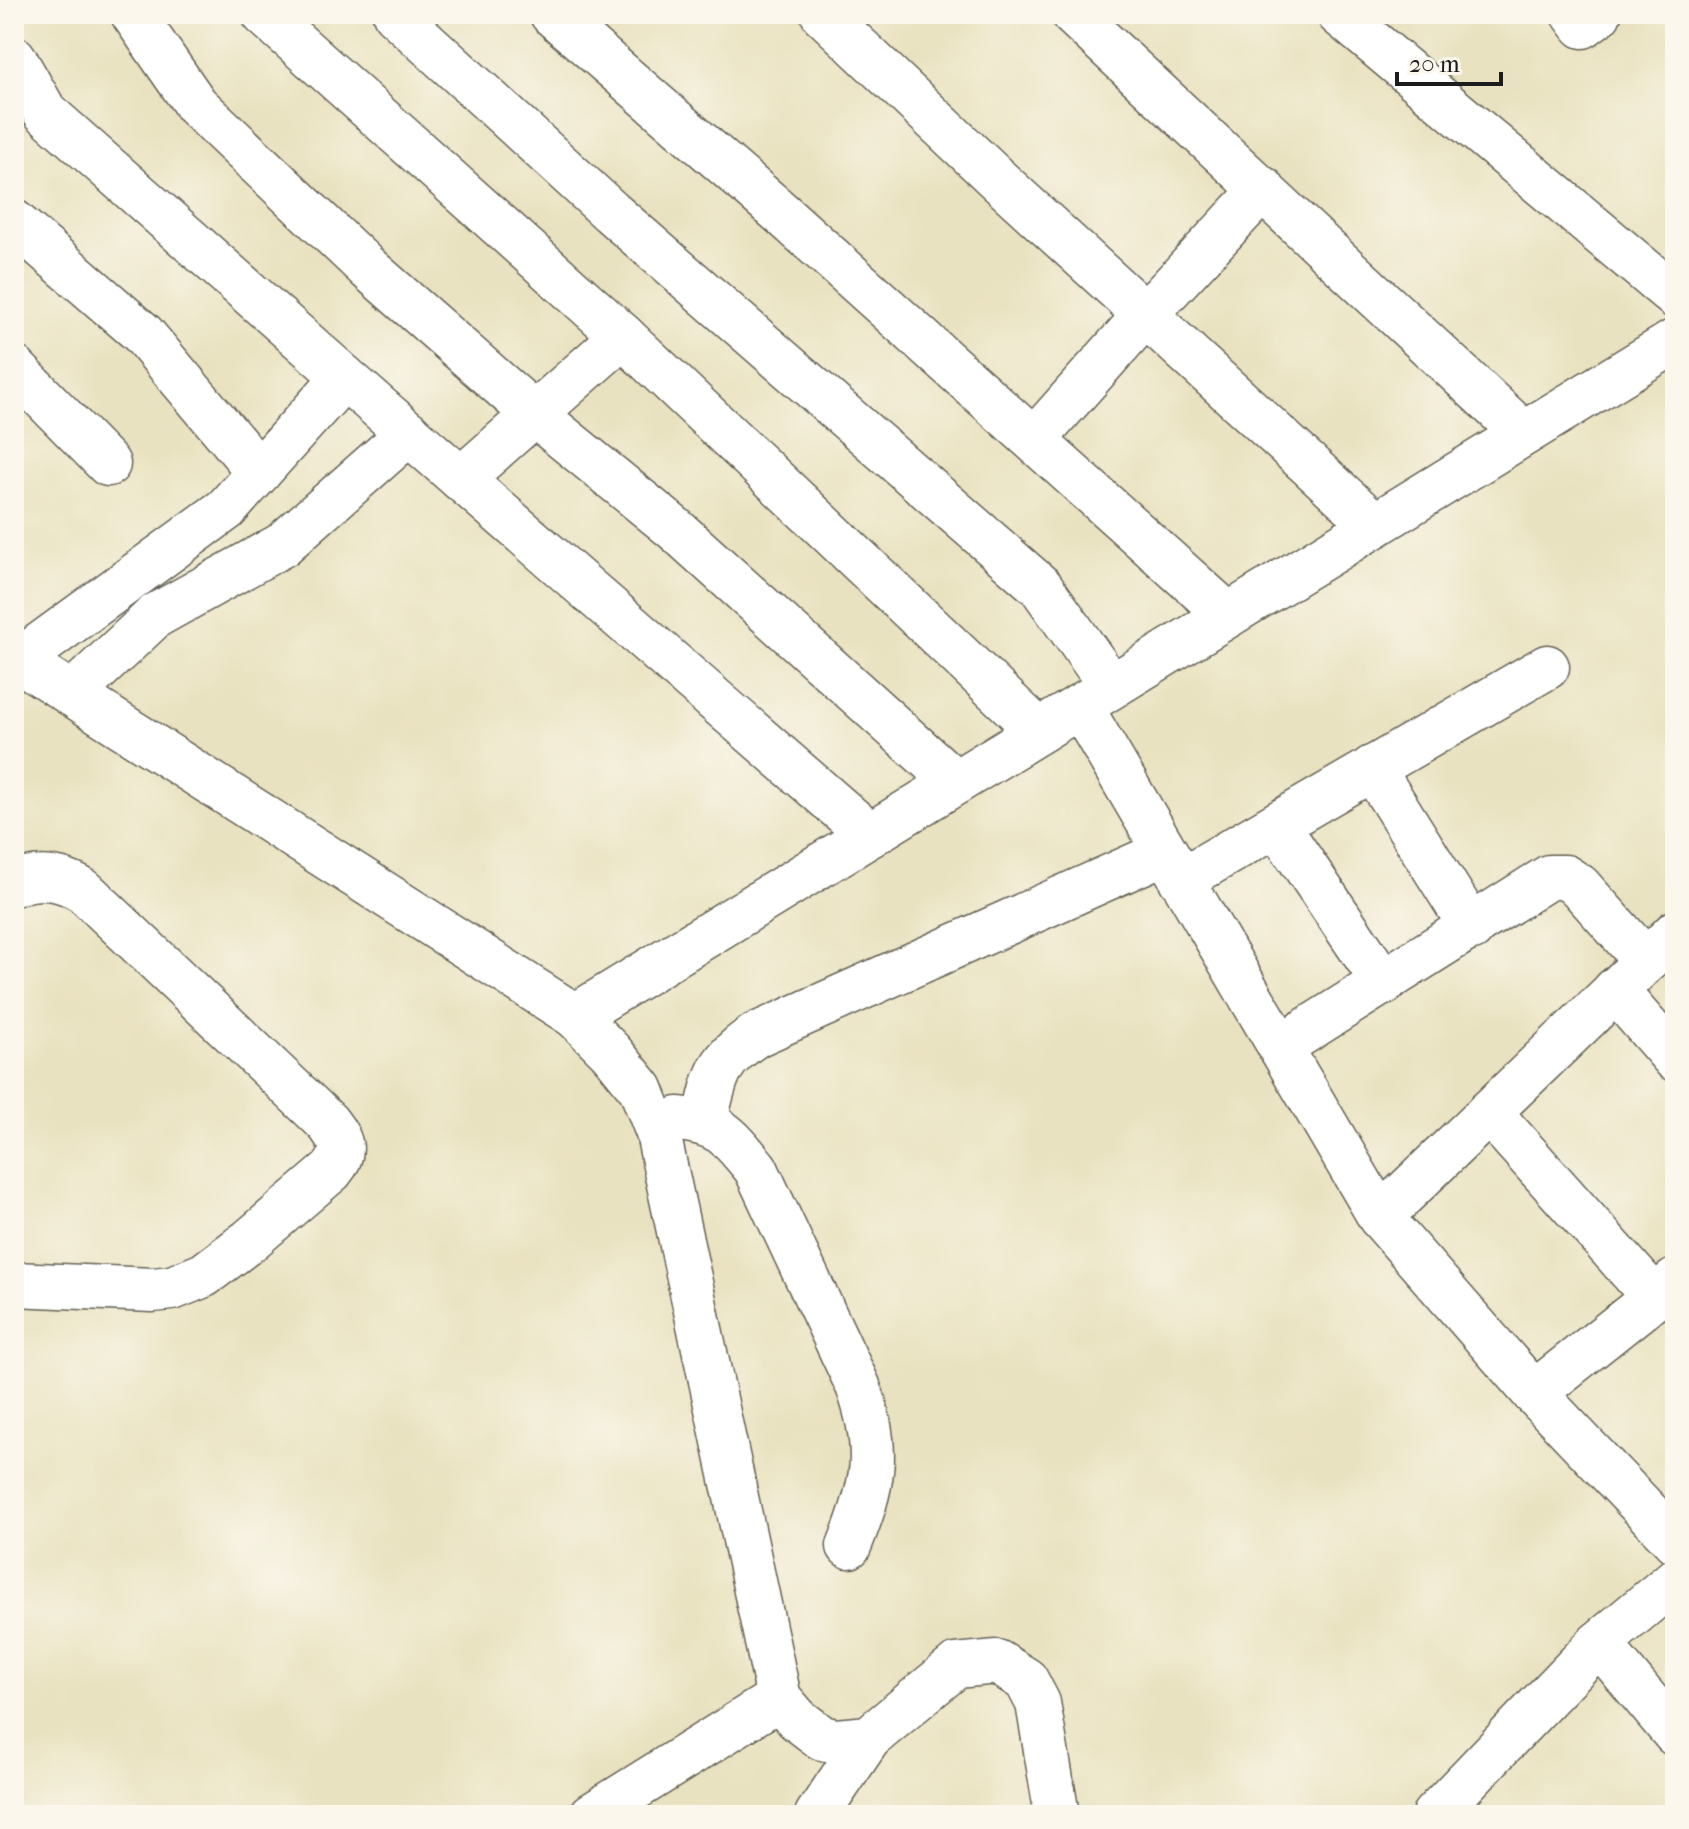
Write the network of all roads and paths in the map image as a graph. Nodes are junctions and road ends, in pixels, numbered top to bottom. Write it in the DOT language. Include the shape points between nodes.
graph roads {
  1 [pos="133,14"];
  2 [pos="264,14"];
  3 [pos="395,14"];
  4 [pos="552,14"];
  5 [pos="823,14"];
  6 [pos="1073,14"];
  7 [pos="1339,14"];
  8 [pos="1574,14"];
  9 [pos="1599,14"];
  10 [pos="14,58"];
  11 [pos="1263,189"];
  12 [pos="14,222"];
  13 [pos="1675,296"];
  14 [pos="1145,315"];
  15 [pos="623,336"];
  16 [pos="1675,341"];
  17 [pos="14,368"];
  18 [pos="344,377"];
  19 [pos="534,414"];
  20 [pos="409,433"];
  21 [pos="1523,433"];
  22 [pos="1034,440"];
  23 [pos="108,464"];
  24 [pos="259,472"];
  25 [pos="461,479"];
  26 [pos="1375,525"];
  27 [pos="1228,615"];
  28 [pos="15,658"];
  29 [pos="1547,667"];
  30 [pos="72,694"];
  31 [pos="1095,696"];
  32 [pos="1039,731"];
  33 [pos="1372,768"];
  34 [pos="955,782"];
  35 [pos="1277,825"];
  36 [pos="870,835"];
  37 [pos="1173,866"];
  38 [pos="14,884"];
  39 [pos="1472,928"];
  40 [pos="1645,961"];
  41 [pos="1384,983"];
  42 [pos="575,1016"];
  43 [pos="1280,1047"];
  44 [pos="1675,1059"];
  45 [pos="1489,1112"];
  46 [pos="651,1116"];
  47 [pos="705,1122"];
  48 [pos="1380,1217"];
  49 [pos="14,1284"];
  50 [pos="1665,1289"];
  51 [pos="1534,1393"];
  52 [pos="1675,1541"];
  53 [pos="849,1546"];
  54 [pos="1675,1580"];
  55 [pos="1599,1643"];
  56 [pos="779,1698"];
  57 [pos="1675,1734"];
  58 [pos="869,1738"];
  59 [pos="592,1815"];
  60 [pos="817,1815"];
  61 [pos="1057,1815"];
  62 [pos="1434,1815"];
  1 -- 19 [label="street" via="196,105 369,269"];
  2 -- 15 [label="street"];
  3 -- 31 [label="street" via="611,212 1041,587"];
  4 -- 22 [label="street"];
  5 -- 14 [label="street"];
  6 -- 11 [label="street"];
  7 -- 13 [label="street"];
  8 -- 9 [label="street" via="1583,26"];
  10 -- 18 [label="street" via="45,112"];
  11 -- 14 [label="street"];
  11 -- 21 [label="street"];
  12 -- 24 [label="street" via="142,333"];
  14 -- 22 [label="street"];
  14 -- 26 [label="street"];
  15 -- 19 [label="street"];
  15 -- 32 [label="street"];
  16 -- 21 [label="street"];
  17 -- 23 [label="street"];
  18 -- 20 [label="street"];
  18 -- 24 [label="street"];
  19 -- 25 [label="street"];
  19 -- 34 [label="street" via="675,529"];
  20 -- 25 [label="street"];
  20 -- 30 [label="street" via="282,545 155,616"];
  21 -- 26 [label="street"];
  22 -- 27 [label="street"];
  24 -- 28 [label="street" via="226,509"];
  25 -- 36 [label="street"];
  26 -- 27 [label="street"];
  27 -- 31 [label="street"];
  28 -- 30 [label="street"];
  29 -- 33 [label="street"];
  30 -- 42 [label="street"];
  31 -- 32 [label="street"];
  31 -- 37 [label="street"];
  32 -- 34 [label="street"];
  33 -- 35 [label="street"];
  33 -- 39 [label="street"];
  34 -- 36 [label="street"];
  35 -- 37 [label="street"];
  35 -- 41 [label="street"];
  36 -- 42 [label="street"];
  37 -- 43 [label="street"];
  37 -- 47 [label="street" via="756,1035 735,1048 720,1067"];
  38 -- 49 [label="street" via="32,877 69,881 107,909 327,1122 342,1149 331,1171 191,1282 153,1290"];
  39 -- 40 [label="street" via="1549,877 1565,877"];
  39 -- 41 [label="street"];
  40 -- 44 [label="street"];
  40 -- 45 [label="street"];
  41 -- 43 [label="street"];
  42 -- 46 [label="street" via="641,1089"];
  43 -- 48 [label="street"];
  45 -- 48 [label="street"];
  45 -- 50 [label="street"];
  46 -- 47 [label="street"];
  46 -- 56 [label="street"];
  47 -- 53 [label="street" via="737,1145 756,1169 868,1414 873,1467 867,1503"];
  48 -- 51 [label="street"];
  50 -- 51 [label="street"];
  51 -- 52 [label="street"];
  54 -- 55 [label="street"];
  55 -- 57 [label="street"];
  55 -- 62 [label="street"];
  56 -- 58 [label="street" via="822,1738"];
  56 -- 59 [label="street"];
  58 -- 60 [label="street"];
  58 -- 61 [label="street" via="956,1666 997,1662 1026,1680 1038,1703"];
}
